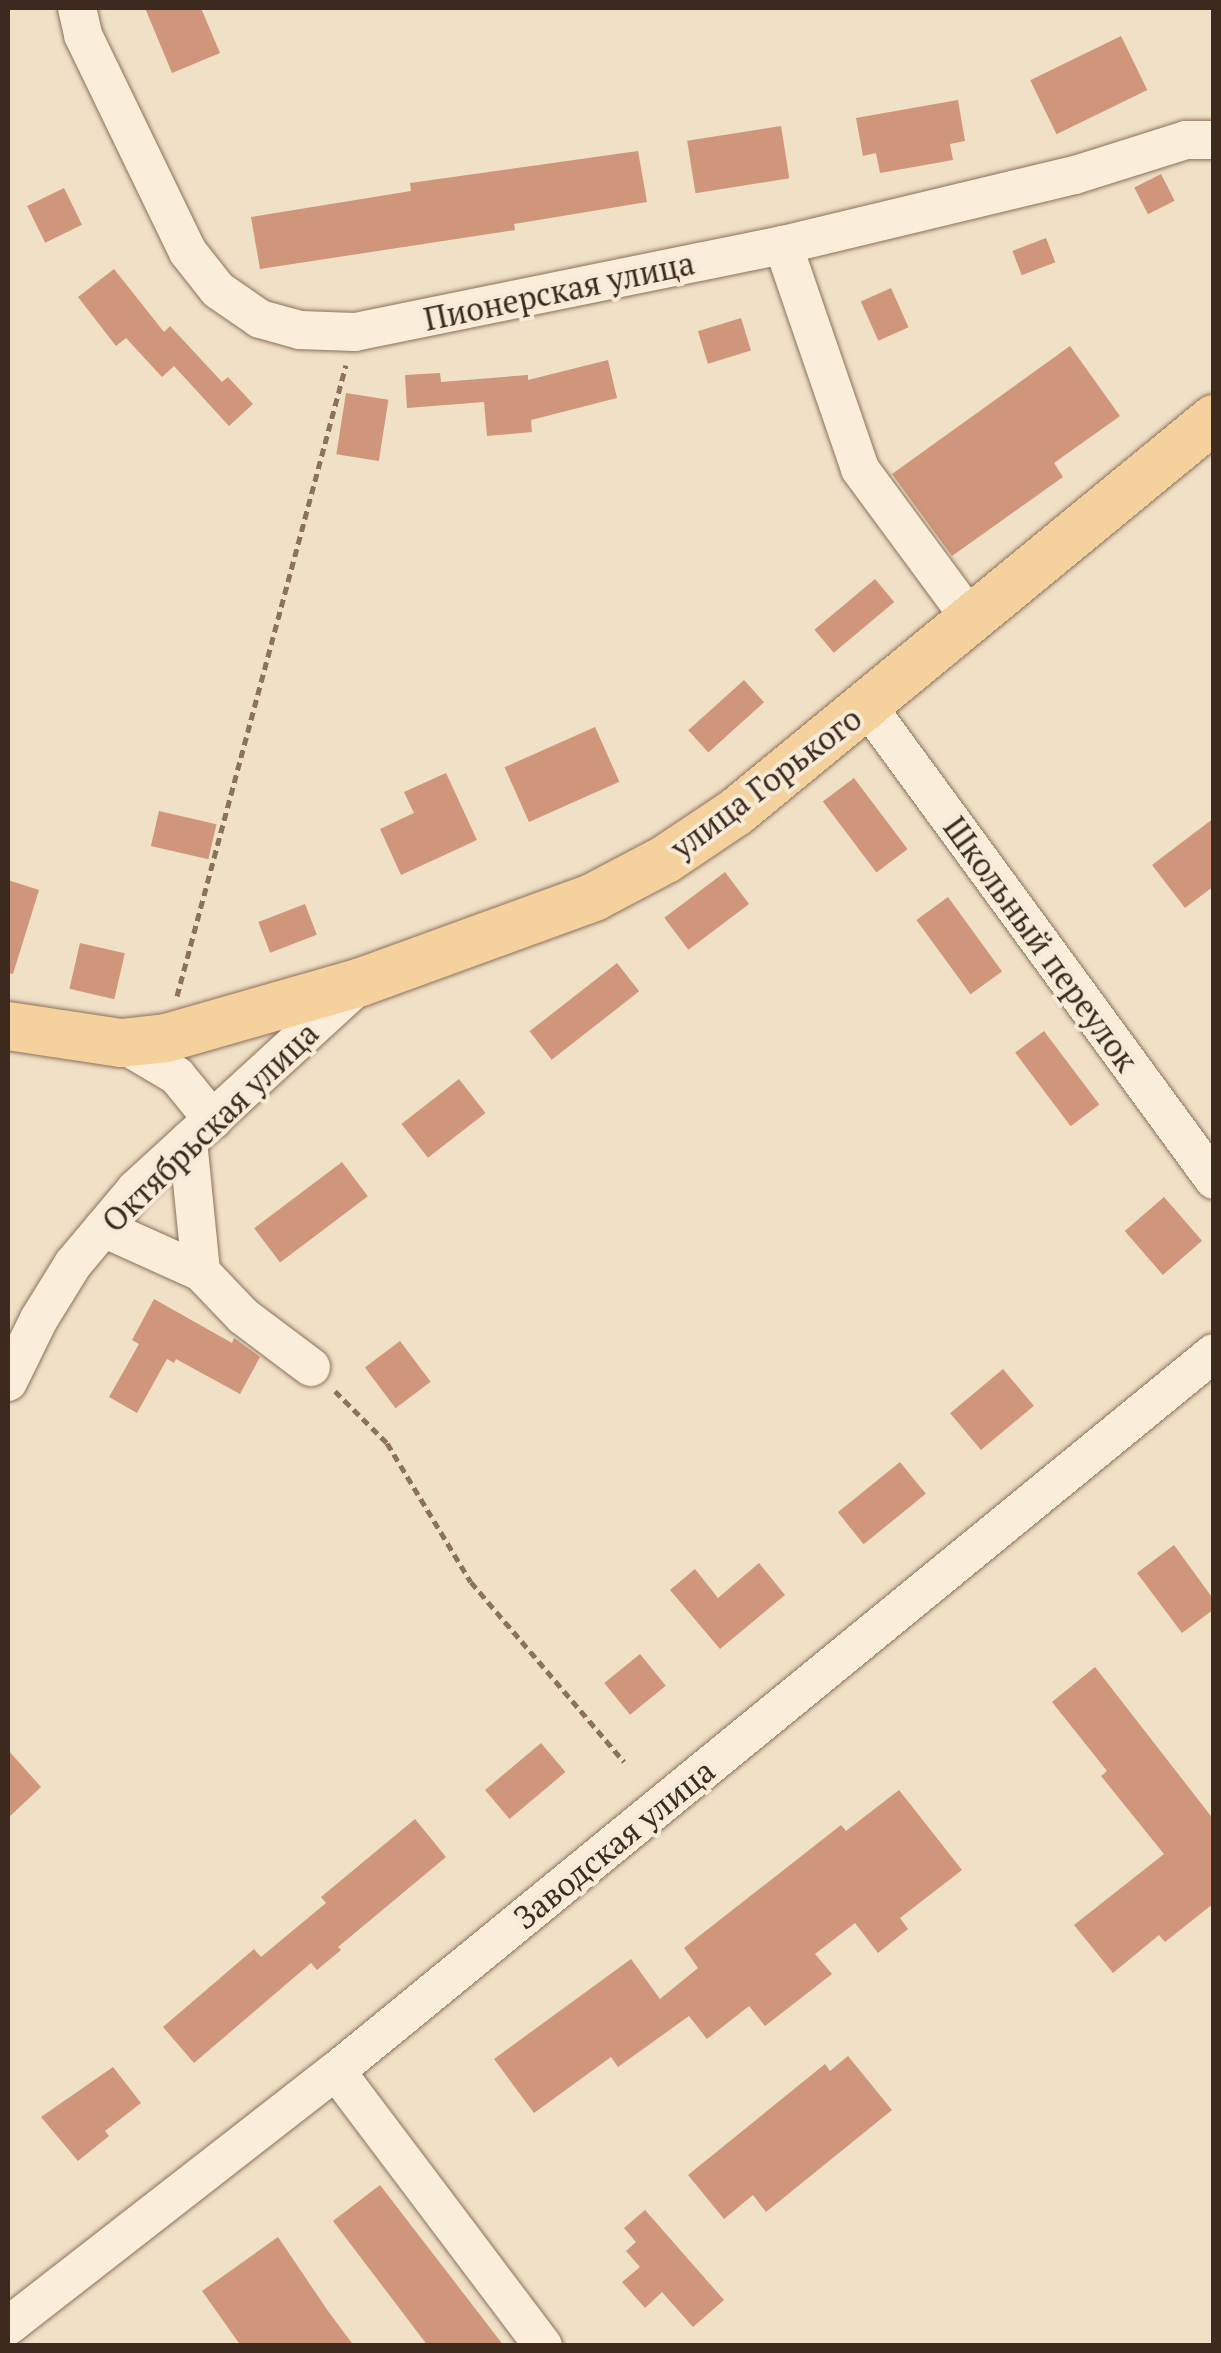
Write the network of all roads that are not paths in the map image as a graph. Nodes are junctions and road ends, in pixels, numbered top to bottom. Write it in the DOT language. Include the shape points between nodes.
graph roads {
  1 [pos="77,8"];
  2 [pos="1214,140"];
  3 [pos="783,245"];
  4 [pos="1214,419"];
  5 [pos="970,618"];
  6 [pos="868,707"];
  7 [pos="362,982"];
  8 [pos="8,1026"];
  9 [pos="143,1041"];
  10 [pos="200,1130"];
  11 [pos="1214,1180"];
  12 [pos="103,1228"];
  13 [pos="201,1272"];
  14 [pos="1214,1352"];
  15 [pos="311,1367"];
  16 [pos="8,1382"];
  17 [pos="336,2071"];
  18 [pos="8,2326"];
  19 [pos="543,2346"];
  1 -- 3 [label="street, Пионерская улица" via="83,35 188,252 218,290 260,319 300,330 355,332"];
  2 -- 3 [label="street, Пионерская улица" via="1186,140 1075,175"];
  3 -- 5 [label="street" via="860,469"];
  4 -- 5 [label="main road, улица Горького"];
  5 -- 6 [label="main road, улица Горького"];
  6 -- 7 [label="main road, улица Горького" via="666,859 594,897"];
  6 -- 11 [label="street, Школьный переулок"];
  7 -- 9 [label="main road, улица Горького"];
  7 -- 10 [label="street, Октябрьская улица"];
  8 -- 9 [label="main road, улица Горького"];
  9 -- 10 [label="street" via="178,1076"];
  10 -- 12 [label="street, Октябрьская улица"];
  10 -- 13 [label="street"];
  12 -- 13 [label="street"];
  12 -- 16 [label="street, Октябрьская улица" via="38,1319"];
  13 -- 15 [label="street" via="242,1316"];
  14 -- 17 [label="street, Заводская улица"];
  17 -- 18 [label="street, Заводская улица"];
  17 -- 19 [label="street"];
}
